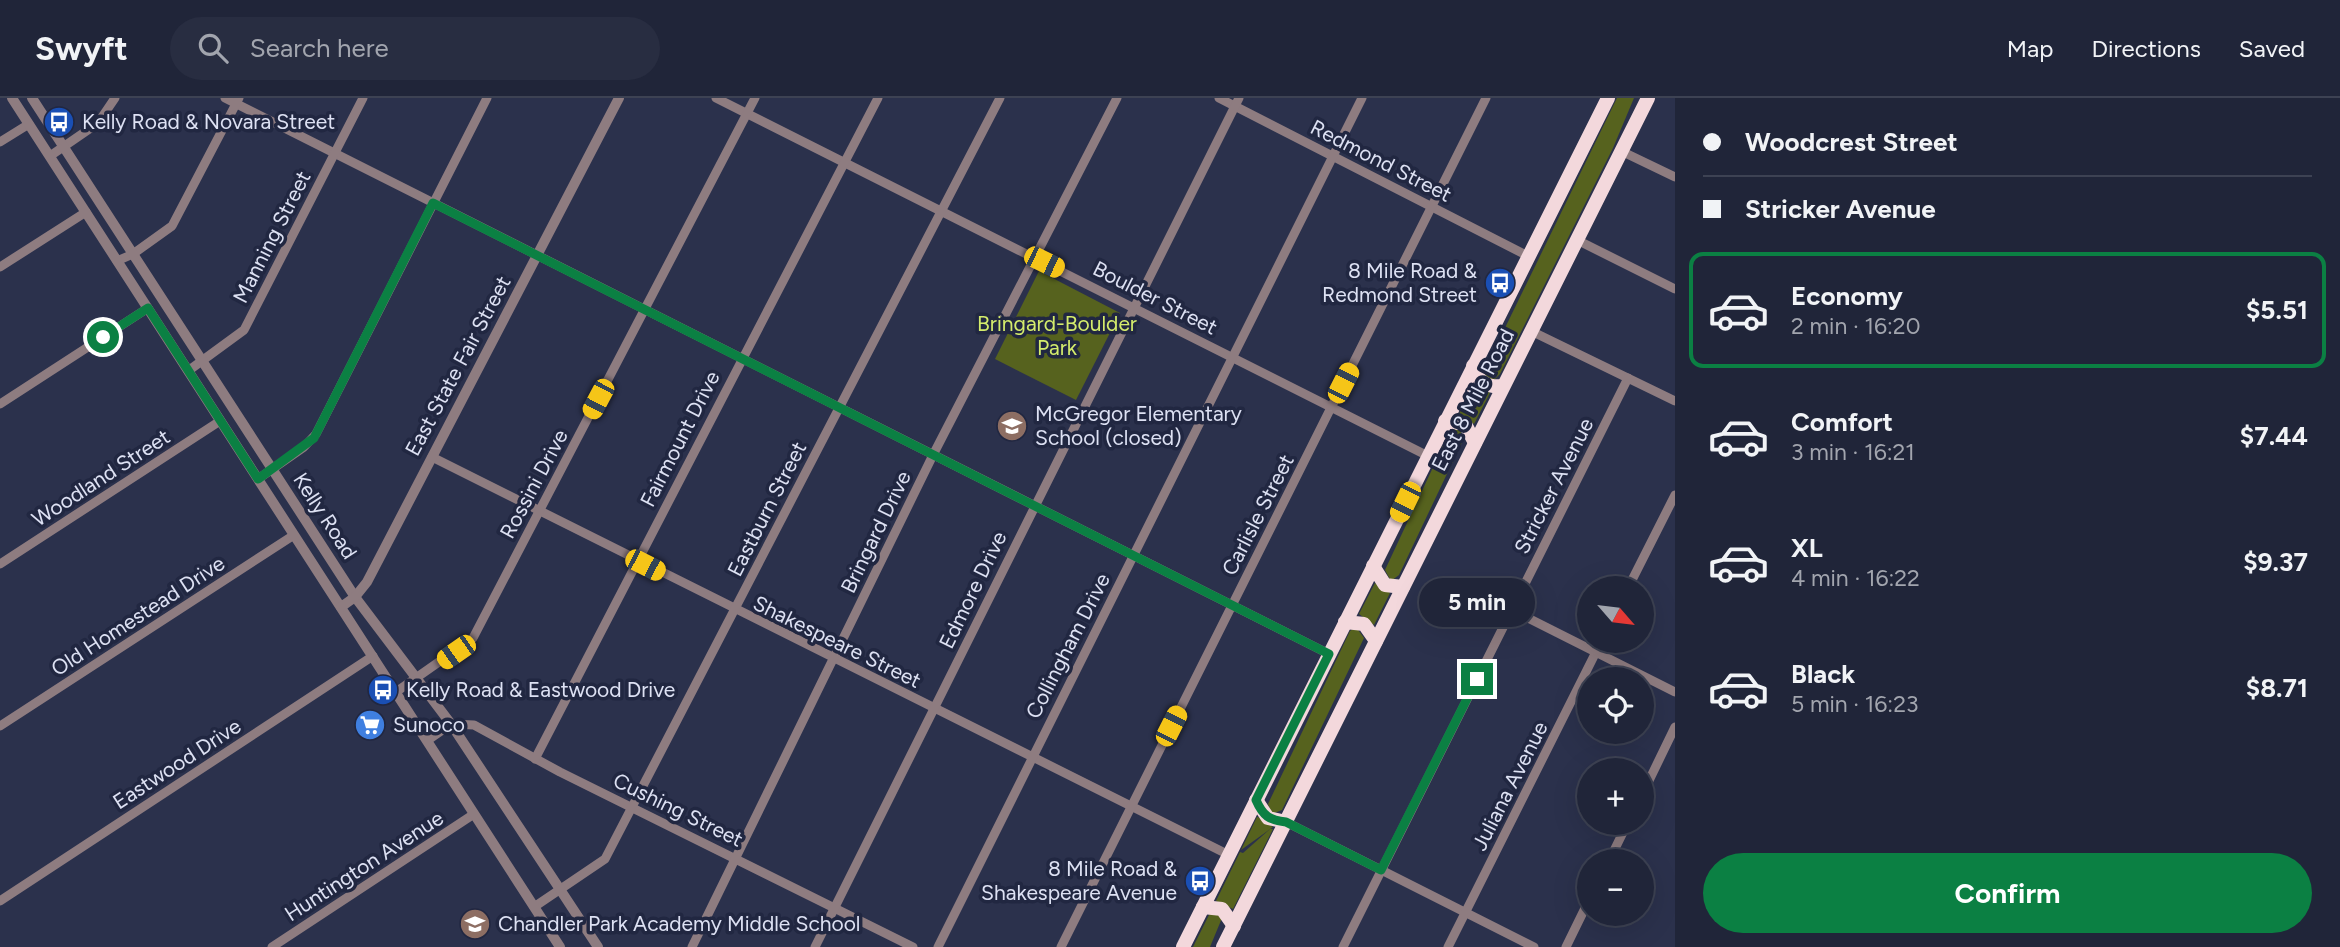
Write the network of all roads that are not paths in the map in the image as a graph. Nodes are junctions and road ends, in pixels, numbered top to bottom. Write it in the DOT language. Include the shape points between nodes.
graph roads {
  1 [pos="12,98"];
  2 [pos="32,98"];
  3 [pos="114,98"];
  4 [pos="225,98"];
  5 [pos="363,98"];
  6 [pos="487,98"];
  7 [pos="619,98"];
  8 [pos="716,98"];
  9 [pos="755,98"];
  10 [pos="878,98"];
  11 [pos="1000,98"];
  12 [pos="1117,98"];
  13 [pos="1219,98"];
  14 [pos="1362,98"];
  15 [pos="1486,98"];
  16 [pos="1608,98"];
  17 [pos="1648,98"];
  18 [pos="238,101"];
  19 [pos="1237,102"];
  20 [pos="747,113"];
  21 [pos="29,124"];
  22 [pos="0,142"];
  23 [pos="64,147"];
  24 [pos="1621,151"];
  25 [pos="335,153"];
  26 [pos="50,156"];
  27 [pos="1333,156"];
  28 [pos="845,162"];
  29 [pos="1675,177"];
  30 [pos="433,203"];
  31 [pos="1432,206"];
  32 [pos="86,212"];
  33 [pos="942,212"];
  34 [pos="1577,240"];
  35 [pos="133,254"];
  36 [pos="537,255"];
  37 [pos="1528,256"];
  38 [pos="1037,259"];
  39 [pos="117,261"];
  40 [pos="0,267"];
  41 [pos="1675,289"];
  42 [pos="1135,306"];
  43 [pos="148,308"];
  44 [pos="645,308"];
  45 [pos="1531,331"];
  46 [pos="742,357"];
  47 [pos="1233,357"];
  48 [pos="202,362"];
  49 [pos="1473,366"];
  50 [pos="188,371"];
  51 [pos="1628,378"];
  52 [pos="1503,386"];
  53 [pos="1675,401"];
  54 [pos="0,404"];
  55 [pos="1331,406"];
  56 [pos="839,407"];
  57 [pos="220,421"];
  58 [pos="1445,421"];
  59 [pos="1475,443"];
  60 [pos="933,455"];
  61 [pos="1428,456"];
  62 [pos="432,457"];
  63 [pos="272,470"];
  64 [pos="258,479"];
  65 [pos="1675,495"];
  66 [pos="1034,507"];
  67 [pos="539,512"];
  68 [pos="294,535"];
  69 [pos="1133,556"];
  70 [pos="637,561"];
  71 [pos="0,564"];
  72 [pos="1373,566"];
  73 [pos="1635,576"];
  74 [pos="1403,587"];
  75 [pos="355,597"];
  76 [pos="1231,606"];
  77 [pos="341,607"];
  78 [pos="734,610"];
  79 [pos="1512,610"];
  80 [pos="1345,622"];
  81 [pos="1376,641"];
  82 [pos="1577,643"];
  83 [pos="1596,653"];
  84 [pos="1329,654"];
  85 [pos="373,656"];
  86 [pos="834,660"];
  87 [pos="417,679"];
  88 [pos="396,692"];
  89 [pos="1675,692"];
  90 [pos="933,709"];
  91 [pos="451,724"];
  92 [pos="0,726"];
  93 [pos="1675,727"];
  94 [pos="428,740"];
  95 [pos="1031,757"];
  96 [pos="535,759"];
  97 [pos="1654,770"];
  98 [pos="1256,800"];
  99 [pos="1130,806"];
  100 [pos="632,808"];
  101 [pos="474,814"];
  102 [pos="1286,822"];
  103 [pos="1229,855"];
  104 [pos="736,859"];
  105 [pos="1381,870"];
  106 [pos="561,890"];
  107 [pos="0,901"];
  108 [pos="534,907"];
  109 [pos="1203,907"];
  110 [pos="834,908"];
  111 [pos="1466,912"];
  112 [pos="1577,925"];
  113 [pos="1234,926"];
  114 [pos="272,947"];
  115 [pos="560,947"];
  116 [pos="598,947"];
  117 [pos="692,947"];
  118 [pos="815,947"];
  119 [pos="914,947"];
  120 [pos="938,947"];
  121 [pos="1061,947"];
  122 [pos="1183,947"];
  123 [pos="1223,947"];
  124 [pos="1343,947"];
  125 [pos="1448,947"];
  126 [pos="1535,947"];
  127 [pos="1566,947"];
  1 -- 21 [label="street, Kelly Road"];
  2 -- 23 [label="street, Kelly Road"];
  3 -- 23 [label="street" via="98,123"];
  4 -- 18 [label="street"];
  5 -- 25 [label="street, Manning Street"];
  6 -- 30 [label="street"];
  7 -- 36 [label="street, East State Fair Street"];
  8 -- 20 [label="street, Boulder Street"];
  9 -- 20 [label="street, Rossini Drive"];
  10 -- 28 [label="street, Fairmount Drive"];
  11 -- 33 [label="street, Eastburn Street"];
  12 -- 38 [label="street, Bringard Drive"];
  13 -- 19 [label="street, Redmond Street"];
  14 -- 27 [label="street, Collingham Drive"];
  15 -- 31 [label="street, Carlisle Street"];
  16 -- 37 [label="highway, East 8 Mile Road"];
  17 -- 24 [label="highway, East 8 Mile Road"];
  18 -- 25 [label="street"];
  18 -- 35 [label="street" via="175,222"];
  19 -- 27 [label="street, Redmond Street"];
  19 -- 42 [label="street, Edmore Drive"];
  20 -- 28 [label="street, Boulder Street"];
  20 -- 44 [label="street, Rossini Drive"];
  21 -- 22 [label="street"];
  21 -- 26 [label="street, Kelly Road"];
  23 -- 26 [label="street"];
  23 -- 35 [label="street, Kelly Road"];
  24 -- 29 [label="street"];
  24 -- 34 [label="highway, East 8 Mile Road"];
  25 -- 30 [label="street"];
  25 -- 48 [label="street, Manning Street" via="244,330"];
  26 -- 32 [label="street, Kelly Road"];
  27 -- 31 [label="street, Redmond Street"];
  27 -- 47 [label="street, Collingham Drive"];
  28 -- 33 [label="street, Boulder Street"];
  28 -- 46 [label="street, Fairmount Drive"];
  30 -- 36 [label="street"];
  30 -- 63 [label="street" via="314,438"];
  31 -- 37 [label="street, Redmond Street"];
  31 -- 55 [label="street, Carlisle Street"];
  32 -- 39 [label="street, Kelly Road"];
  32 -- 40 [label="street"];
  33 -- 38 [label="street, Boulder Street"];
  33 -- 56 [label="street, Eastburn Street"];
  34 -- 41 [label="street"];
  34 -- 45 [label="highway, East 8 Mile Road"];
  35 -- 39 [label="street"];
  35 -- 48 [label="street, Kelly Road"];
  36 -- 44 [label="street"];
  36 -- 62 [label="street, East State Fair Street"];
  37 -- 49 [label="highway, East 8 Mile Road"];
  38 -- 42 [label="street, Boulder Street"];
  38 -- 60 [label="street, Bringard Drive"];
  39 -- 43 [label="street, Kelly Road"];
  42 -- 47 [label="street, Boulder Street"];
  42 -- 66 [label="street, Edmore Drive"];
  43 -- 50 [label="street, Kelly Road"];
  43 -- 54 [label="street"];
  44 -- 46 [label="street"];
  44 -- 67 [label="street, Rossini Drive"];
  45 -- 51 [label="street"];
  45 -- 52 [label="highway, East 8 Mile Road"];
  46 -- 56 [label="street"];
  46 -- 70 [label="street, Fairmount Drive"];
  47 -- 55 [label="street, Boulder Street"];
  47 -- 69 [label="street, Collingham Drive"];
  48 -- 50 [label="street, Manning Street"];
  48 -- 63 [label="street, Kelly Road"];
  49 -- 52 [label="highway" via="1482,382"];
  49 -- 58 [label="highway, East 8 Mile Road"];
  50 -- 57 [label="street, Kelly Road"];
  51 -- 53 [label="street"];
  51 -- 79 [label="street, Stricker Avenue"];
  52 -- 59 [label="highway, East 8 Mile Road"];
  55 -- 61 [label="street, Boulder Street"];
  55 -- 76 [label="street, Carlisle Street"];
  56 -- 60 [label="street"];
  56 -- 78 [label="street, Eastburn Street"];
  57 -- 64 [label="street, Kelly Road"];
  57 -- 71 [label="street, Woodland Street"];
  58 -- 59 [label="highway" via="1465,424"];
  58 -- 61 [label="highway, East 8 Mile Road"];
  59 -- 74 [label="highway, East 8 Mile Road"];
  60 -- 66 [label="street"];
  60 -- 86 [label="street, Bringard Drive"];
  61 -- 72 [label="highway, East 8 Mile Road"];
  62 -- 67 [label="street, Shakespeare Street"];
  62 -- 75 [label="street, East State Fair Street"];
  63 -- 64 [label="street"];
  63 -- 75 [label="street, Kelly Road"];
  64 -- 68 [label="street, Kelly Road"];
  65 -- 73 [label="street"];
  66 -- 69 [label="street"];
  66 -- 90 [label="street, Edmore Drive"];
  67 -- 70 [label="street, Shakespeare Street"];
  67 -- 87 [label="street, Rossini Drive" via="473,638"];
  68 -- 77 [label="street, Kelly Road"];
  68 -- 92 [label="street, Old Homestead Drive"];
  69 -- 76 [label="street"];
  69 -- 95 [label="street, Collingham Drive"];
  70 -- 78 [label="street, Shakespeare Street"];
  70 -- 96 [label="street, Fairmount Drive"];
  72 -- 74 [label="highway" via="1382,583"];
  72 -- 80 [label="highway, East 8 Mile Road"];
  74 -- 81 [label="highway, East 8 Mile Road"];
  75 -- 77 [label="street, East State Fair Street"];
  75 -- 87 [label="street, Kelly Road"];
  76 -- 84 [label="street"];
  76 -- 99 [label="street, Carlisle Street"];
  77 -- 85 [label="street, Kelly Road"];
  78 -- 86 [label="street, Shakespeare Street"];
  78 -- 100 [label="street, Eastburn Street"];
  79 -- 82 [label="street"];
  79 -- 105 [label="street, Stricker Avenue"];
  80 -- 81 [label="highway" via="1364,624"];
  80 -- 84 [label="highway, East 8 Mile Road"];
  81 -- 102 [label="highway, East 8 Mile Road"];
  83 -- 89 [label="street"];
  83 -- 111 [label="street, Juliana Avenue"];
  84 -- 98 [label="highway, East 8 Mile Road"];
  85 -- 88 [label="street, Kelly Road"];
  85 -- 107 [label="street, Eastwood Drive"];
  86 -- 90 [label="street, Shakespeare Street"];
  86 -- 104 [label="street, Bringard Drive"];
  87 -- 88 [label="street, Rossini Drive"];
  87 -- 91 [label="street, Kelly Road"];
  88 -- 94 [label="street, Kelly Road"];
  90 -- 95 [label="street, Shakespeare Street"];
  90 -- 110 [label="street, Edmore Drive"];
  91 -- 94 [label="street"];
  91 -- 96 [label="street, Cushing Street" via="474,725"];
  91 -- 106 [label="street, Kelly Road"];
  93 -- 97 [label="street"];
  94 -- 101 [label="street, Kelly Road"];
  95 -- 99 [label="street, Shakespeare Street"];
  95 -- 120 [label="street, Collingham Drive"];
  96 -- 100 [label="street, Cushing Street"];
  98 -- 102 [label="highway" via="1264,816"];
  98 -- 103 [label="highway, East 8 Mile Road"];
  99 -- 103 [label="street, Shakespeare Street"];
  99 -- 121 [label="street, Carlisle Street"];
  100 -- 104 [label="street, Cushing Street"];
  100 -- 106 [label="street, Eastburn Street" via="603,862"];
  101 -- 108 [label="street, Kelly Road"];
  101 -- 114 [label="street, Huntington Avenue"];
  102 -- 105 [label="street"];
  102 -- 113 [label="highway, East 8 Mile Road"];
  103 -- 109 [label="highway, East 8 Mile Road"];
  104 -- 110 [label="street, Cushing Street"];
  104 -- 117 [label="street, Bringard Drive"];
  105 -- 111 [label="street"];
  105 -- 124 [label="street, Stricker Avenue"];
  106 -- 108 [label="street, Eastburn Street"];
  106 -- 116 [label="street, Kelly Road"];
  108 -- 115 [label="street, Kelly Road"];
  109 -- 113 [label="highway" via="1222,909"];
  109 -- 122 [label="highway, East 8 Mile Road"];
  110 -- 118 [label="street, Edmore Drive"];
  110 -- 119 [label="street, Cushing Street"];
  111 -- 125 [label="street, Juliana Avenue"];
  111 -- 126 [label="street"];
  112 -- 127 [label="street"];
  113 -- 123 [label="highway, East 8 Mile Road"];
}
